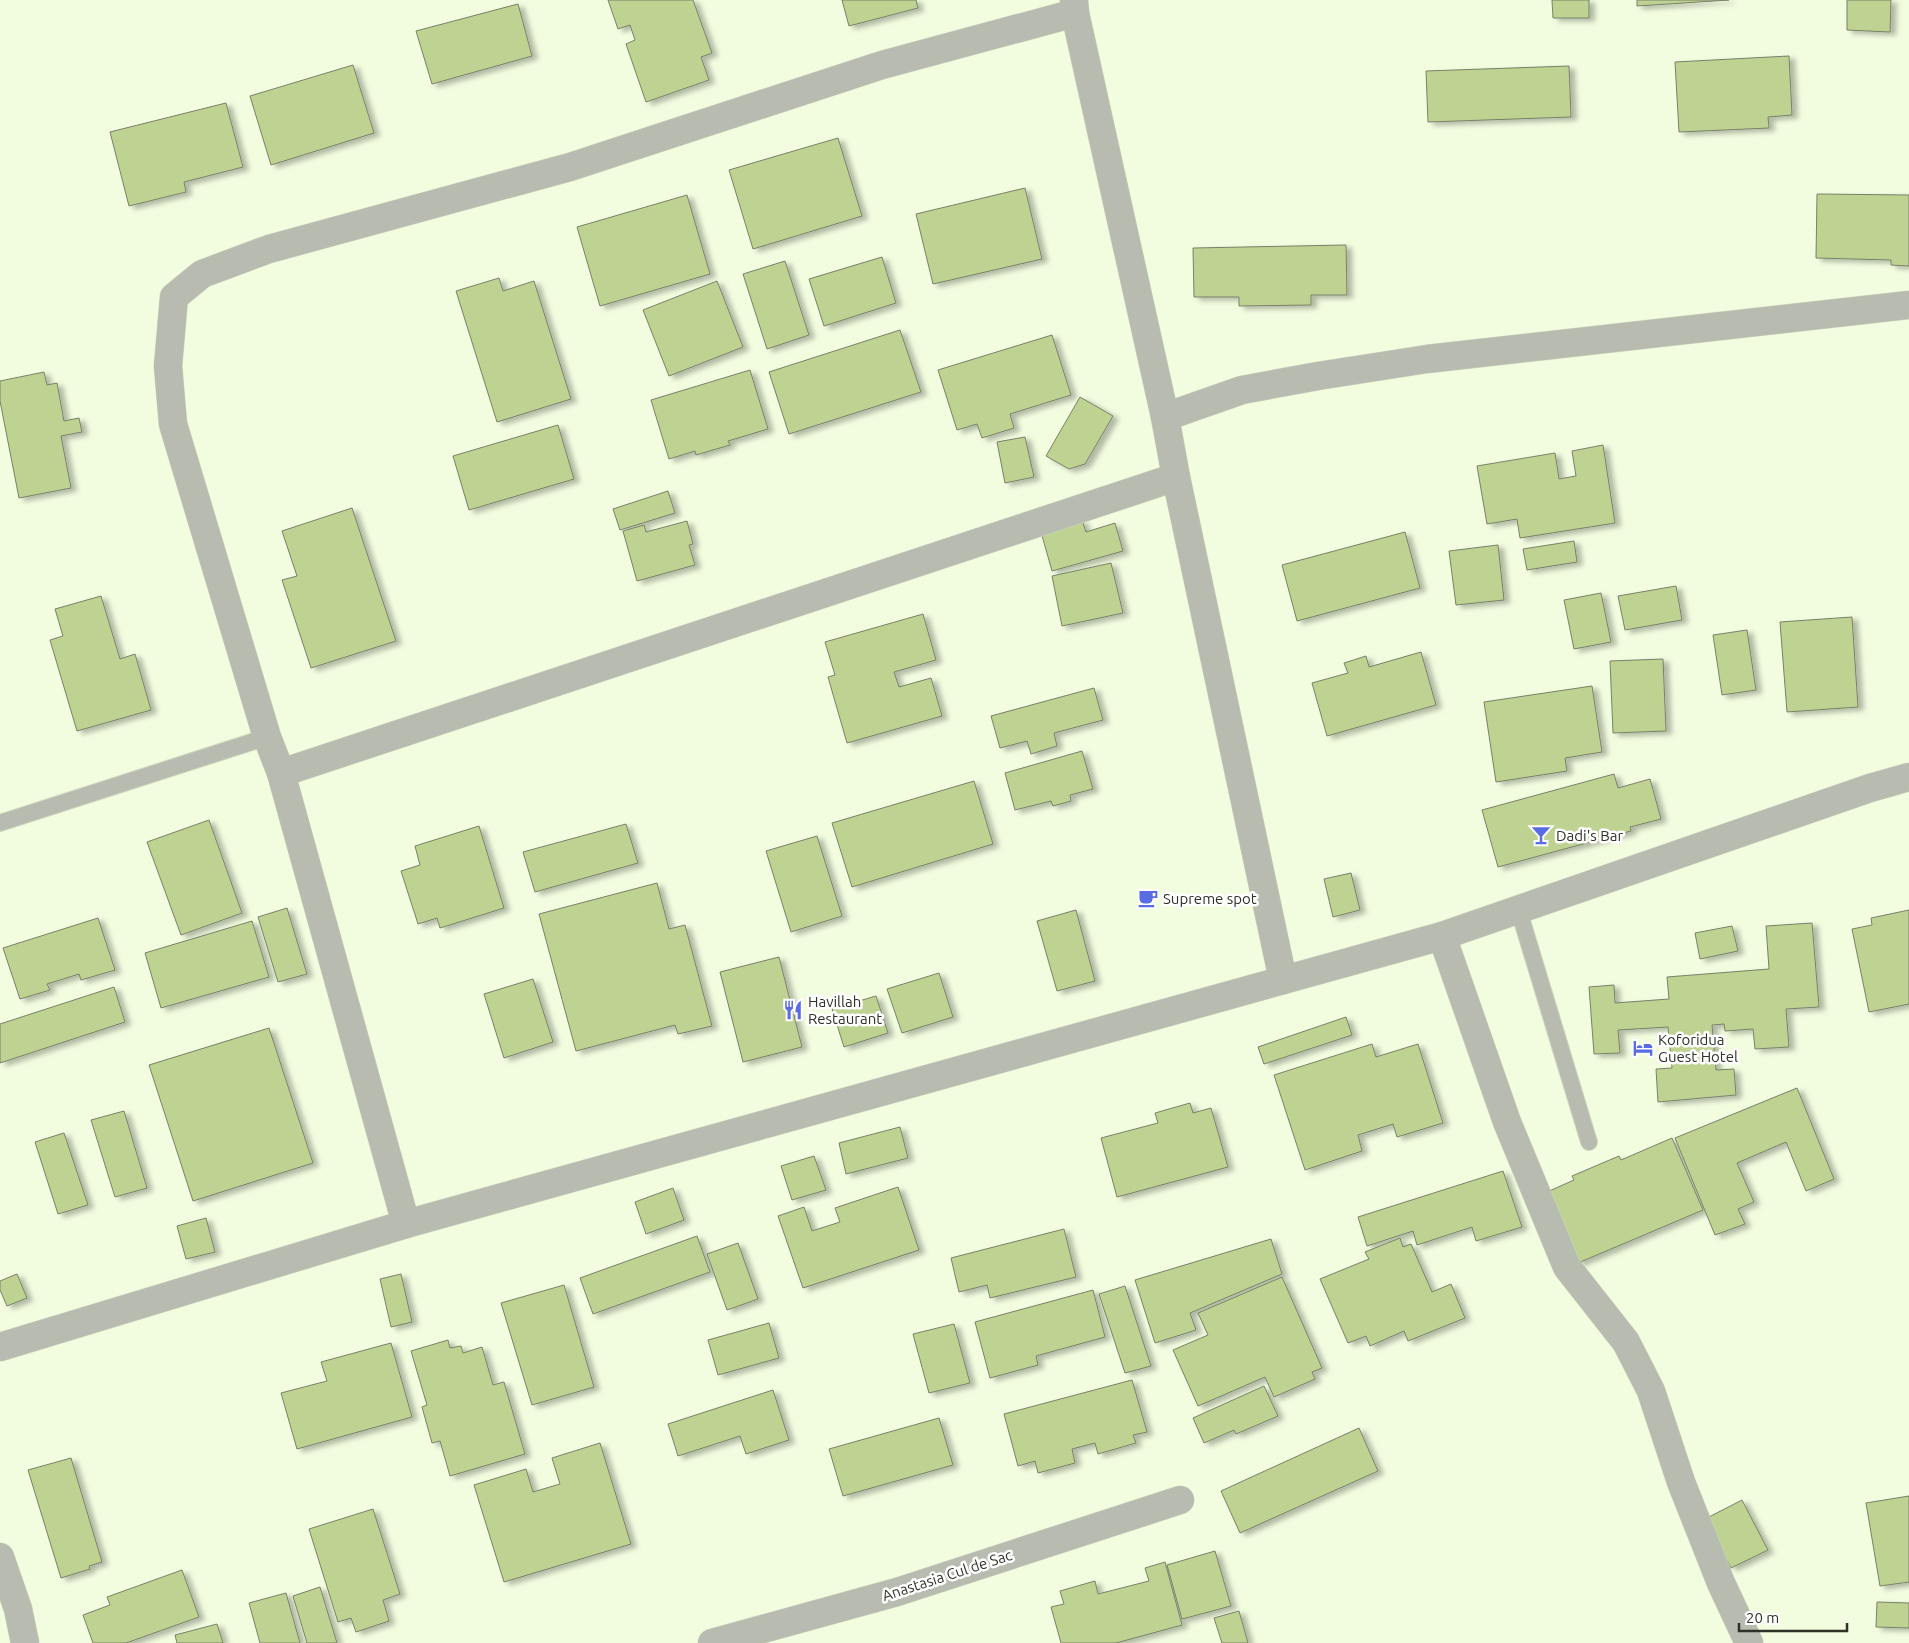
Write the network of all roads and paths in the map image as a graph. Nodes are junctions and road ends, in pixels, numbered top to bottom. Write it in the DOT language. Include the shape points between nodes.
graph roads {
  1 [pos="1075,7"];
  2 [pos="1909,305"];
  3 [pos="1165,417"];
  4 [pos="1176,477"];
  5 [pos="268,736"];
  6 [pos="281,773"];
  7 [pos="1909,777"];
  8 [pos="0,823"];
  9 [pos="1519,910"];
  10 [pos="1442,936"];
  11 [pos="1283,980"];
  12 [pos="1589,1142"];
  13 [pos="406,1224"];
  14 [pos="0,1347"];
  15 [pos="1180,1500"];
  16 [pos="0,1557"];
  17 [pos="25,1643"];
  18 [pos="712,1643"];
  19 [pos="1749,1643"];
  1 -- 3 [label="street"];
  1 -- 5 [label="street" via="882,64 570,167 269,249 202,274 174,297 168,366 174,424"];
  2 -- 3 [label="street" via="1427,359 1242,390"];
  3 -- 4 [label="street"];
  4 -- 6 [label="street"];
  4 -- 11 [label="street"];
  5 -- 6 [label="street"];
  5 -- 8 [label="lane"];
  6 -- 13 [label="street"];
  7 -- 9 [label="street"];
  9 -- 10 [label="street"];
  9 -- 12 [label="lane"];
  10 -- 11 [label="street"];
  10 -- 19 [label="street" via="1507,1122 1567,1267 1626,1342 1651,1391 1681,1482"];
  11 -- 13 [label="street"];
  13 -- 14 [label="street"];
  15 -- 18 [label="street, Anastasia Cul de Sac" via="897,1592"];
  16 -- 17 [label="street"];
}
